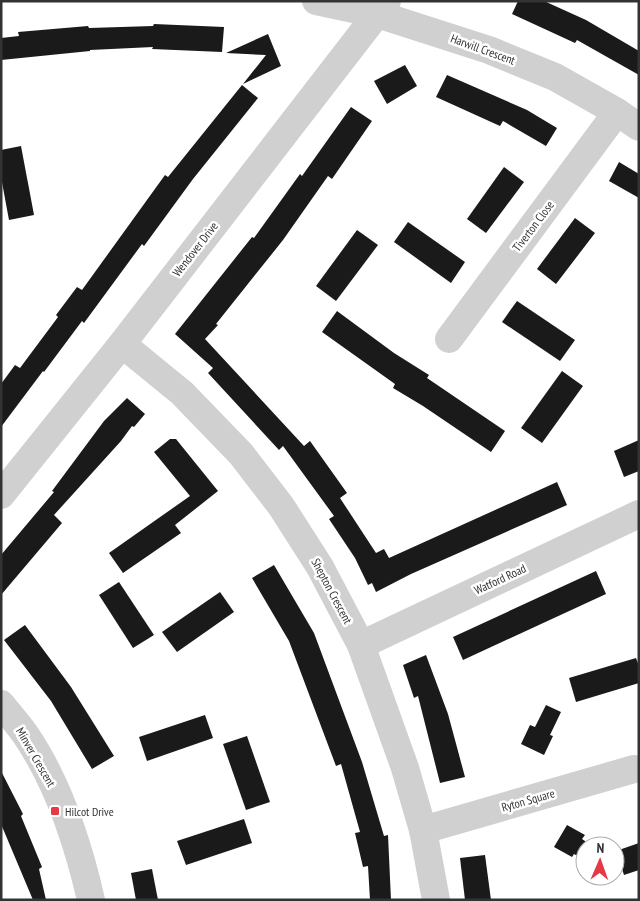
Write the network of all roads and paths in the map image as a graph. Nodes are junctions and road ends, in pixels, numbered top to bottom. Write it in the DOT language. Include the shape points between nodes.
graph roads {
  1 [pos="316,1"];
  2 [pos="382,8"];
  3 [pos="628,119"];
  4 [pos="449,339"];
  5 [pos="122,344"];
  6 [pos="1,496"];
  7 [pos="639,514"];
  8 [pos="361,645"];
  9 [pos="1,704"];
  10 [pos="634,769"];
  11 [pos="423,830"];
  12 [pos="92,900"];
  13 [pos="436,900"];
  1 -- 2 [label="street, Harwill Crescent"];
  2 -- 3 [label="street, Harwill Crescent" via="555,77"];
  2 -- 5 [label="street, Wendover Drive"];
  3 -- 4 [label="street, Tiverton Close"];
  5 -- 6 [label="street, Wendover Drive"];
  5 -- 8 [label="street, Shepton Crescent" via="182,393 241,454 281,506 320,567"];
  7 -- 8 [label="street, Watford Road"];
  8 -- 11 [label="street, Shepton Crescent" via="406,768"];
  9 -- 12 [label="street, Minver Crescent" via="25,735 53,784"];
  10 -- 11 [label="street, Ryton Square"];
  11 -- 13 [label="street, Shepton Crescent"];
}
